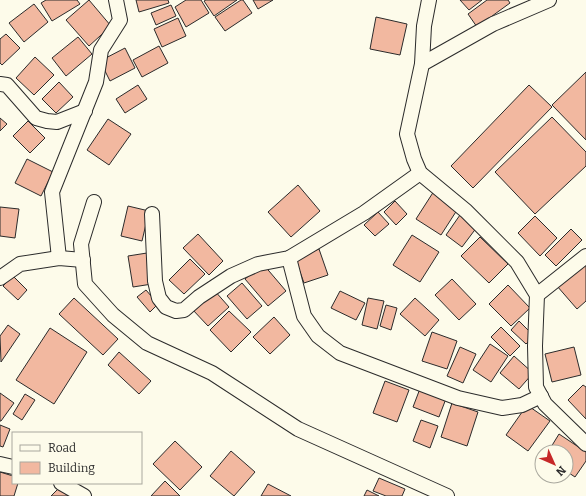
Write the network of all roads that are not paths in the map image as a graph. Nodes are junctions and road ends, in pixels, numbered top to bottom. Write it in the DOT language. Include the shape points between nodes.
graph roads {
  1 [pos="116,0"];
  2 [pos="429,0"];
  3 [pos="549,0"];
  4 [pos="422,64"];
  5 [pos="0,84"];
  6 [pos="85,111"];
  7 [pos="420,173"];
  8 [pos="94,202"];
  9 [pos="152,214"];
  10 [pos="586,256"];
  11 [pos="59,258"];
  12 [pos="289,258"];
  13 [pos="83,260"];
  14 [pos="0,278"];
  15 [pos="538,295"];
  16 [pos="541,396"];
  17 [pos="586,444"];
  18 [pos="0,464"];
  19 [pos="12,467"];
  20 [pos="63,484"];
  21 [pos="84,496"];
  22 [pos="447,496"];
  1 -- 6 [label="street" via="120,20 101,50 96,82"];
  2 -- 4 [label="street" via="424,26"];
  3 -- 4 [label="street" via="493,24"];
  4 -- 7 [label="street" via="407,134"];
  5 -- 6 [label="street" via="8,85 36,118 57,122"];
  6 -- 11 [label="street" via="52,192"];
  7 -- 12 [label="street" via="364,212"];
  7 -- 15 [label="street" via="466,211 517,262"];
  8 -- 13 [label="street" via="81,244"];
  9 -- 12 [label="street" via="155,281 159,298 166,307 176,311 184,310 231,276 258,264"];
  10 -- 15 [label="street"];
  11 -- 13 [label="street"];
  11 -- 14 [label="street" via="20,264"];
  12 -- 16 [label="street" via="304,316 318,336 340,353 458,398 502,408 522,405"];
  13 -- 22 [label="street" via="85,284 113,315 147,343 212,373 298,428"];
  15 -- 16 [label="street" via="536,387"];
  16 -- 17 [label="street" via="545,404"];
  18 -- 19 [label="street"];
  20 -- 21 [label="street"];
}
